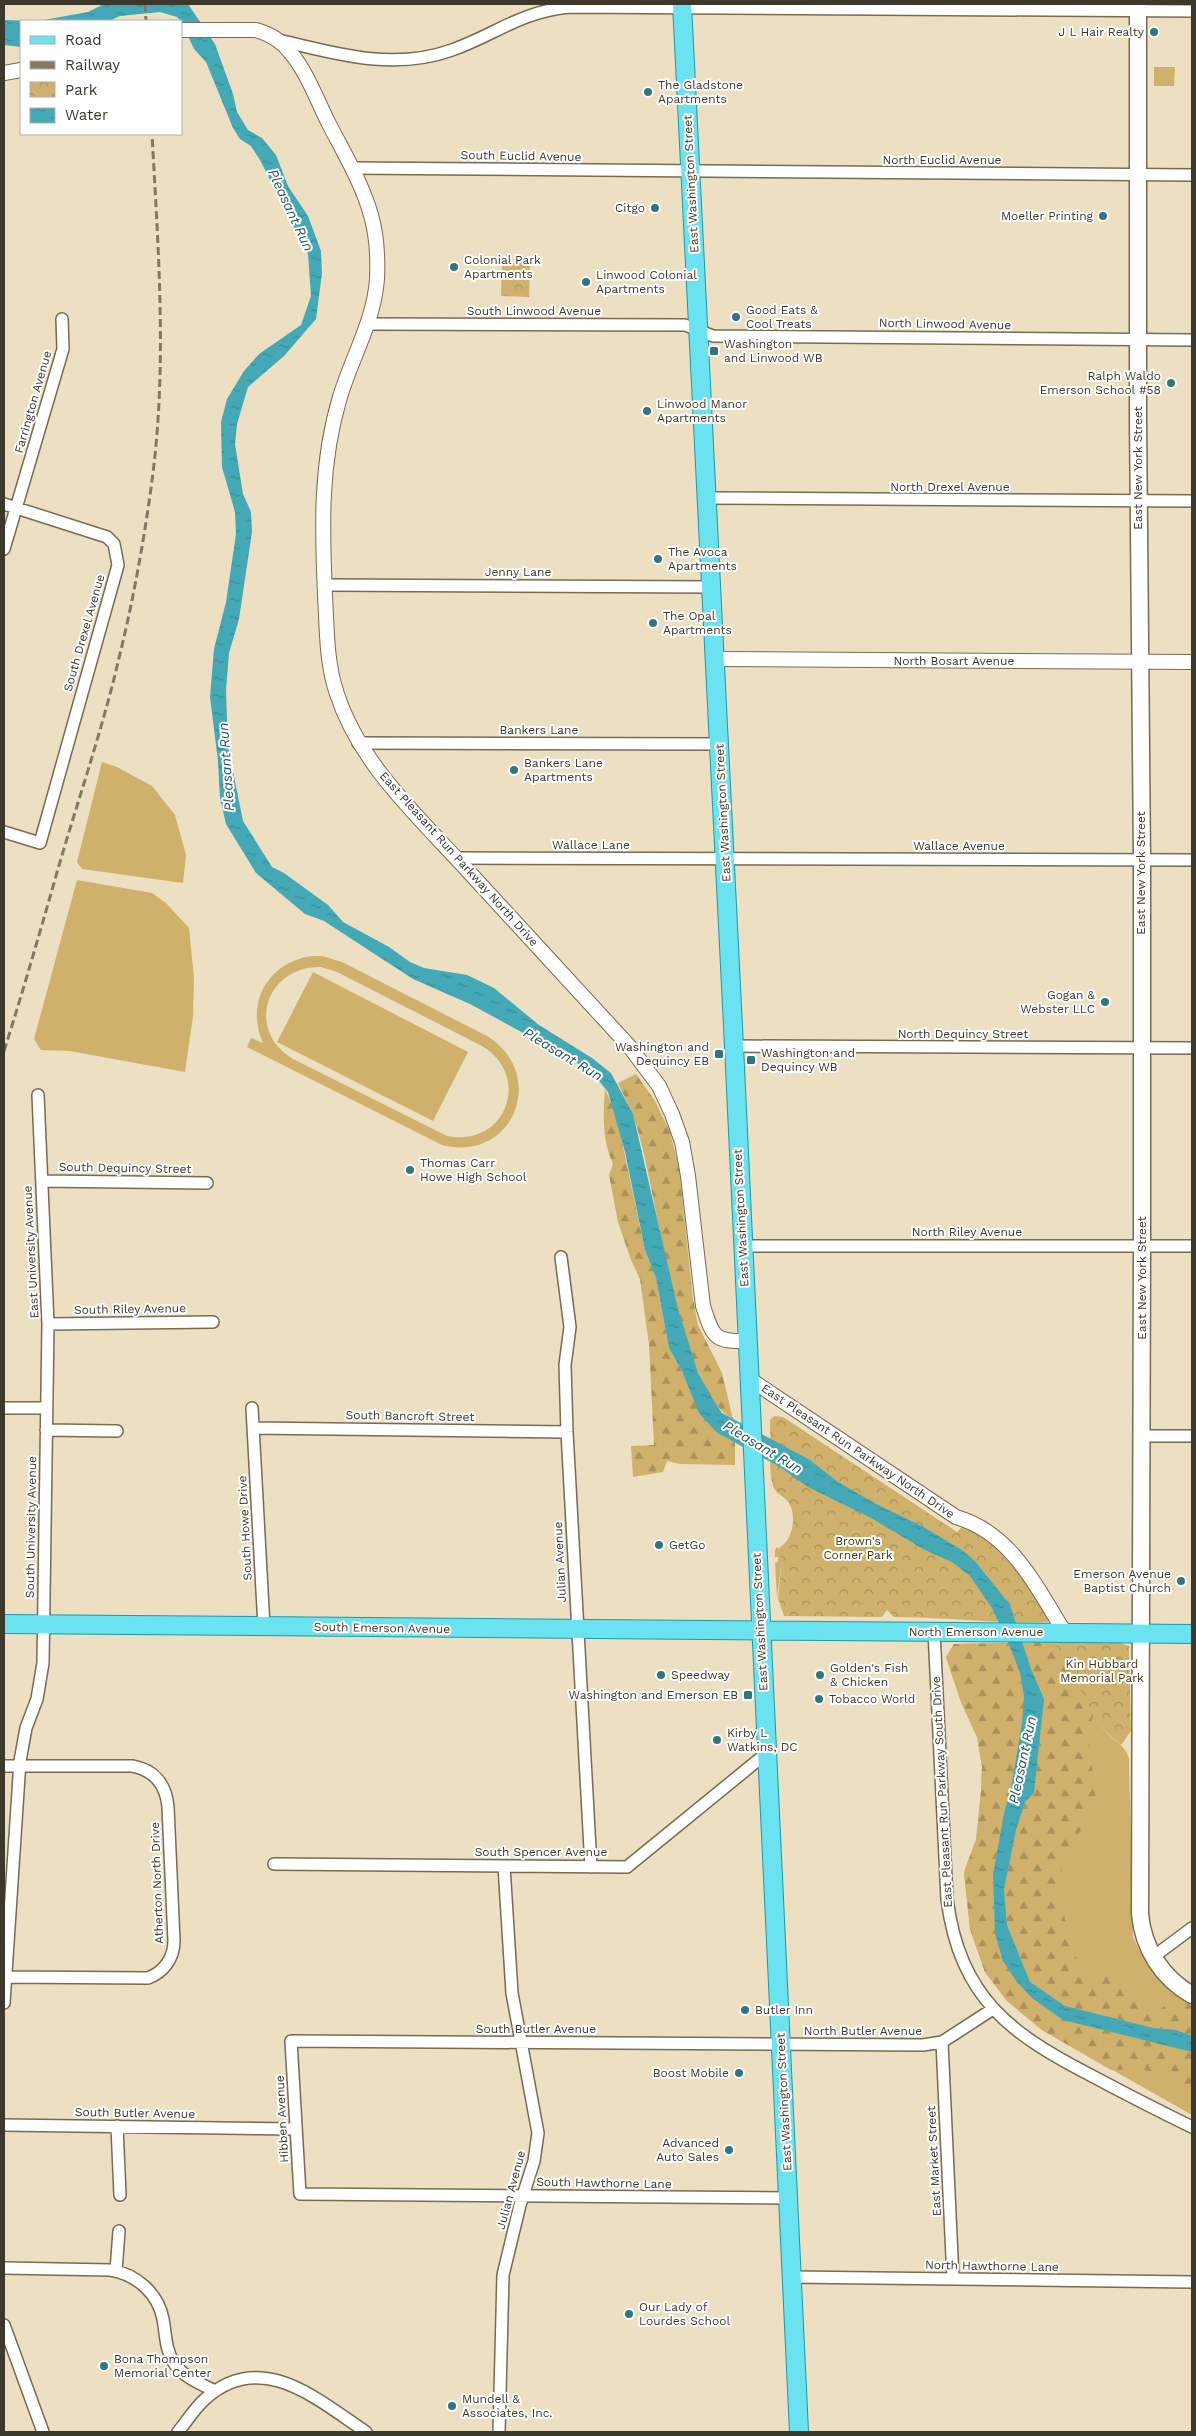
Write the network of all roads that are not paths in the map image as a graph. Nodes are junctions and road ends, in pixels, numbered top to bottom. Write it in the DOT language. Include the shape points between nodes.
graph roads {
  1 [pos="682,6"];
  2 [pos="1138,7"];
  3 [pos="1192,11"];
  4 [pos="182,30"];
  5 [pos="279,40"];
  6 [pos="20,70"];
  7 [pos="4,73"];
  8 [pos="351,168"];
  9 [pos="691,172"];
  10 [pos="1138,175"];
  11 [pos="1192,175"];
  12 [pos="62,319"];
  13 [pos="368,324"];
  14 [pos="698,330"];
  15 [pos="1138,340"];
  16 [pos="1192,340"];
  17 [pos="707,498"];
  18 [pos="1138,502"];
  19 [pos="1192,502"];
  20 [pos="4,504"];
  21 [pos="16,507"];
  22 [pos="4,549"];
  23 [pos="325,585"];
  24 [pos="711,587"];
  25 [pos="715,660"];
  26 [pos="1139,662"];
  27 [pos="1192,662"];
  28 [pos="358,743"];
  29 [pos="719,744"];
  30 [pos="4,832"];
  31 [pos="456,858"];
  32 [pos="725,859"];
  33 [pos="1142,860"];
  34 [pos="1192,860"];
  35 [pos="734,1046"];
  36 [pos="1142,1048"];
  37 [pos="1192,1048"];
  38 [pos="38,1095"];
  39 [pos="42,1181"];
  40 [pos="207,1182"];
  41 [pos="742,1246"];
  42 [pos="1142,1246"];
  43 [pos="1192,1246"];
  44 [pos="561,1257"];
  45 [pos="213,1322"];
  46 [pos="48,1324"];
  47 [pos="747,1341"];
  48 [pos="748,1378"];
  49 [pos="4,1408"];
  50 [pos="46,1408"];
  51 [pos="252,1408"];
  52 [pos="254,1428"];
  53 [pos="46,1430"];
  54 [pos="116,1431"];
  55 [pos="567,1432"];
  56 [pos="1142,1436"];
  57 [pos="1192,1436"];
  58 [pos="4,1624"];
  59 [pos="43,1625"];
  60 [pos="264,1627"];
  61 [pos="578,1630"];
  62 [pos="760,1631"];
  63 [pos="934,1631"];
  64 [pos="1065,1633"];
  65 [pos="1140,1634"];
  66 [pos="1192,1634"];
  67 [pos="768,1752"];
  68 [pos="4,1766"];
  69 [pos="20,1766"];
  70 [pos="274,1864"];
  71 [pos="504,1866"];
  72 [pos="591,1866"];
  73 [pos="1192,1928"];
  74 [pos="1154,1957"];
  75 [pos="5,1977"];
  76 [pos="1192,1995"];
  77 [pos="4,2004"];
  78 [pos="993,2009"];
  79 [pos="291,2041"];
  80 [pos="522,2042"];
  81 [pos="942,2042"];
  82 [pos="782,2044"];
  83 [pos="4,2125"];
  84 [pos="117,2126"];
  85 [pos="1192,2127"];
  86 [pos="296,2129"];
  87 [pos="300,2194"];
  88 [pos="120,2195"];
  89 [pos="524,2196"];
  90 [pos="788,2198"];
  91 [pos="119,2231"];
  92 [pos="4,2268"];
  93 [pos="116,2271"];
  94 [pos="792,2278"];
  95 [pos="953,2279"];
  96 [pos="1192,2282"];
  97 [pos="4,2325"];
  98 [pos="215,2391"];
  99 [pos="43,2432"];
  100 [pos="178,2432"];
  101 [pos="366,2432"];
  102 [pos="499,2432"];
  103 [pos="798,2432"];
  1 -- 2 [label="street"];
  1 -- 5 [label="street" via="550,9 521,17 451,50 412,59 369,59"];
  1 -- 9 [label="main road, East Washington Street"];
  2 -- 3 [label="street"];
  2 -- 10 [label="main road, East New York Street"];
  4 -- 5 [label="street" via="256,30"];
  5 -- 8 [label="street, East Pleasant Run Parkway North Drive" via="303,72"];
  6 -- 7 [label="street"];
  8 -- 9 [label="street, South Euclid Avenue"];
  8 -- 13 [label="street, East Pleasant Run Parkway North Drive" via="371,213 378,255 376,290"];
  9 -- 10 [label="street, North Euclid Avenue"];
  9 -- 14 [label="main road, East Washington Street"];
  10 -- 11 [label="street, North Euclid Avenue"];
  10 -- 15 [label="main road, East New York Street"];
  12 -- 21 [label="street, Farrington Avenue" via="63,349"];
  13 -- 14 [label="street, South Linwood Avenue" via="685,325"];
  13 -- 23 [label="street, East Pleasant Run Parkway North Drive" via="340,395 327,452 322,506"];
  14 -- 15 [label="street, North Linwood Avenue" via="713,336"];
  14 -- 17 [label="main road, East Washington Street"];
  15 -- 16 [label="street, North Linwood Avenue"];
  15 -- 18 [label="main road, East New York Street"];
  17 -- 18 [label="street, North Drexel Avenue"];
  17 -- 24 [label="main road, East Washington Street"];
  18 -- 19 [label="street, North Drexel Avenue"];
  18 -- 26 [label="main road, East New York Street"];
  20 -- 21 [label="street, South Drexel Avenue"];
  21 -- 22 [label="street, Farrington Avenue"];
  21 -- 30 [label="street, South Drexel Avenue" via="106,537 114,544 118,565 40,843"];
  23 -- 24 [label="street, Jenny Lane"];
  23 -- 28 [label="street, East Pleasant Run Parkway North Drive" via="332,675 338,698"];
  24 -- 25 [label="main road, East Washington Street"];
  25 -- 26 [label="street, North Bosart Avenue"];
  25 -- 29 [label="main road, East Washington Street"];
  26 -- 27 [label="street, North Bosart Avenue"];
  26 -- 33 [label="main road, East New York Street"];
  28 -- 29 [label="street, Bankers Lane"];
  28 -- 31 [label="street, East Pleasant Run Parkway North Drive"];
  29 -- 32 [label="main road, East Washington Street"];
  31 -- 32 [label="street, Wallace Lane"];
  31 -- 47 [label="street, East Pleasant Run Parkway North Drive" via="629,1046 659,1086 676,1123 686,1161 703,1306 709,1324 713,1335 718,1338 730,1342"];
  32 -- 33 [label="street, Wallace Avenue"];
  32 -- 35 [label="main road, East Washington Street"];
  33 -- 34 [label="street, Wallace Avenue"];
  33 -- 36 [label="main road, East New York Street"];
  35 -- 36 [label="street, North Dequincy Street"];
  35 -- 41 [label="main road, East Washington Street"];
  36 -- 37 [label="street, North Dequincy Street"];
  36 -- 42 [label="main road, East New York Street"];
  38 -- 39 [label="street, East University Avenue"];
  39 -- 40 [label="street, South Dequincy Street"];
  39 -- 46 [label="street, East University Avenue"];
  41 -- 42 [label="street, North Riley Avenue"];
  41 -- 47 [label="main road, East Washington Street"];
  42 -- 43 [label="street, North Riley Avenue"];
  42 -- 56 [label="main road, East New York Street"];
  44 -- 55 [label="street, Julian Avenue" via="570,1327 565,1365"];
  45 -- 46 [label="street, South Riley Avenue"];
  46 -- 50 [label="street, East University Avenue"];
  47 -- 48 [label="main road, East Washington Street"];
  48 -- 62 [label="main road, East Washington Street"];
  48 -- 64 [label="street, East Pleasant Run Parkway North Drive" via="956,1517 973,1522 997,1539 1032,1578"];
  49 -- 50 [label="street"];
  50 -- 53 [label="street, East University Avenue"];
  51 -- 52 [label="street, South Howe Drive"];
  52 -- 55 [label="street, South Bancroft Street"];
  52 -- 60 [label="street, South Howe Drive"];
  53 -- 54 [label="street"];
  53 -- 59 [label="street, South University Avenue"];
  55 -- 61 [label="street, Julian Avenue"];
  56 -- 57 [label="street"];
  56 -- 65 [label="main road, East New York Street"];
  58 -- 59 [label="main road, South Emerson Avenue"];
  59 -- 60 [label="main road, South Emerson Avenue"];
  59 -- 69 [label="street" via="41,1678 23,1742"];
  60 -- 61 [label="main road, South Emerson Avenue"];
  61 -- 62 [label="main road, South Emerson Avenue"];
  61 -- 72 [label="street, Julian Avenue"];
  62 -- 63 [label="main road, North Emerson Avenue"];
  62 -- 67 [label="main road, East Washington Street"];
  63 -- 64 [label="main road, North Emerson Avenue"];
  63 -- 78 [label="street, East Pleasant Run Parkway South Drive" via="948,1911 964,1965"];
  64 -- 65 [label="main road, North Emerson Avenue"];
  65 -- 66 [label="main road, North Emerson Avenue"];
  65 -- 74 [label="main road, East New York Street" via="1140,1914 1143,1937"];
  67 -- 72 [label="street, South Spencer Avenue" via="627,1867"];
  67 -- 82 [label="main road, East Washington Street"];
  68 -- 69 [label="street, Atherton North Drive"];
  69 -- 75 [label="street"];
  69 -- 75 [label="street, Atherton North Drive" via="132,1766 155,1776 164,1787 168,1807 174,1946 164,1968 143,1978"];
  70 -- 71 [label="street, South Spencer Avenue"];
  71 -- 72 [label="street, South Spencer Avenue"];
  71 -- 80 [label="street, Julian Avenue" via="510,1965"];
  73 -- 74 [label="street"];
  74 -- 76 [label="main road" via="1174,1982"];
  75 -- 77 [label="street"];
  78 -- 81 [label="street, North Butler Avenue"];
  78 -- 85 [label="street, East Pleasant Run Parkway South Drive" via="1024,2038 1048,2054"];
  79 -- 80 [label="street, South Butler Avenue"];
  79 -- 86 [label="street, Hibben Avenue"];
  80 -- 82 [label="street, South Butler Avenue"];
  80 -- 89 [label="street, Julian Avenue" via="538,2133"];
  81 -- 82 [label="street, North Butler Avenue" via="923,2046"];
  81 -- 95 [label="street, East Market Street"];
  82 -- 90 [label="main road, East Washington Street"];
  83 -- 84 [label="street, South Butler Avenue"];
  84 -- 86 [label="street, South Butler Avenue"];
  84 -- 88 [label="street"];
  86 -- 87 [label="street, Hibben Avenue"];
  87 -- 89 [label="street, South Hawthorne Lane"];
  89 -- 90 [label="street, South Hawthorne Lane"];
  89 -- 102 [label="street, Julian Avenue" via="503,2275"];
  90 -- 94 [label="main road, East Washington Street"];
  91 -- 93 [label="street"];
  92 -- 93 [label="street"];
  93 -- 98 [label="street" via="138,2280 156,2299 163,2318 167,2349 176,2367"];
  94 -- 95 [label="street, North Hawthorne Lane"];
  94 -- 103 [label="main road, East Washington Street"];
  95 -- 96 [label="street, North Hawthorne Lane"];
  97 -- 99 [label="street"];
  98 -- 100 [label="street" via="201,2402"];
  98 -- 101 [label="street" via="249,2379 284,2382 303,2389"];
}
